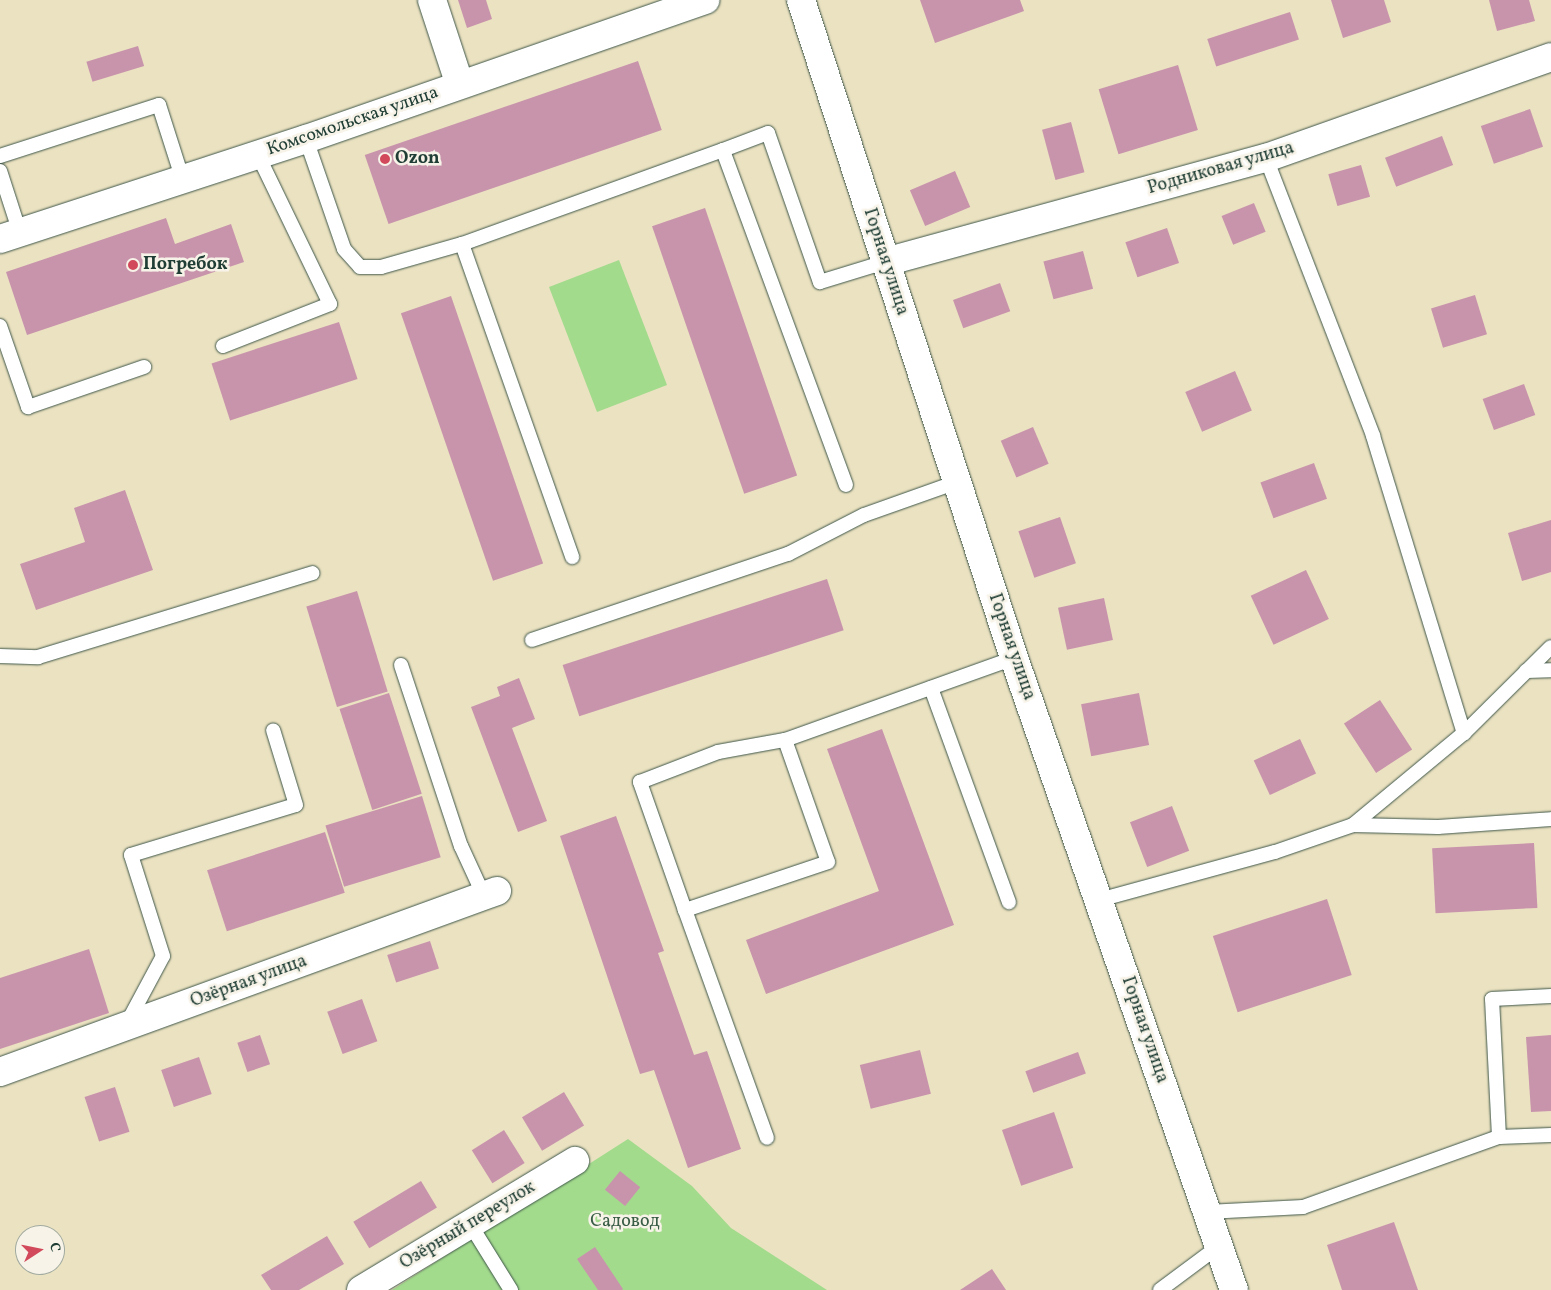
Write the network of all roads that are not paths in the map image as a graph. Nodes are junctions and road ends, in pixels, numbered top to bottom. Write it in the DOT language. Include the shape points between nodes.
graph roads {
  1 [pos="432,0"];
  2 [pos="705,0"];
  3 [pos="801,0"];
  4 [pos="1551,57"];
  5 [pos="460,85"];
  6 [pos="306,139"];
  7 [pos="723,150"];
  8 [pos="258,155"];
  9 [pos="0,156"];
  10 [pos="1266,158"];
  11 [pos="0,171"];
  12 [pos="183,180"];
  13 [pos="10,236"];
  14 [pos="462,244"];
  15 [pos="885,262"];
  16 [pos="0,326"];
  17 [pos="223,346"];
  18 [pos="144,367"];
  19 [pos="957,482"];
  20 [pos="846,485"];
  21 [pos="572,557"];
  22 [pos="312,573"];
  23 [pos="532,640"];
  24 [pos="1551,647"];
  25 [pos="0,656"];
  26 [pos="1014,658"];
  27 [pos="401,665"];
  28 [pos="1551,670"];
  29 [pos="1526,671"];
  30 [pos="931,688"];
  31 [pos="273,730"];
  32 [pos="1464,733"];
  33 [pos="785,740"];
  34 [pos="1551,819"];
  35 [pos="1353,825"];
  36 [pos="490,894"];
  37 [pos="1099,900"];
  38 [pos="1009,902"];
  39 [pos="685,910"];
  40 [pos="1551,996"];
  41 [pos="126,1026"];
  42 [pos="0,1072"];
  43 [pos="1551,1135"];
  44 [pos="1499,1137"];
  45 [pos="767,1138"];
  46 [pos="575,1162"];
  47 [pos="1207,1212"];
  48 [pos="470,1224"];
  49 [pos="1219,1246"];
  50 [pos="361,1290"];
  51 [pos="511,1290"];
  52 [pos="1160,1290"];
  53 [pos="1234,1290"];
  1 -- 5 [label="street"];
  2 -- 5 [label="street, Комсомольская улица"];
  3 -- 15 [label="street, Горная улица"];
  4 -- 10 [label="street, Родниковая улица"];
  5 -- 6 [label="street, Комсомольская улица"];
  6 -- 8 [label="street, Комсомольская улица"];
  6 -- 14 [label="lane" via="344,249 360,267 381,267"];
  7 -- 14 [label="lane"];
  7 -- 15 [label="lane" via="768,133 820,282"];
  7 -- 20 [label="lane"];
  8 -- 12 [label="street, Комсомольская улица"];
  8 -- 17 [label="lane" via="330,304"];
  9 -- 12 [label="lane" via="159,105"];
  10 -- 15 [label="street, Родниковая улица"];
  10 -- 32 [label="lane" via="1373,436"];
  11 -- 13 [label="lane"];
  12 -- 13 [label="street, Комсомольская улица"];
  14 -- 21 [label="lane"];
  15 -- 19 [label="street, Горная улица"];
  16 -- 18 [label="lane" via="28,407"];
  19 -- 23 [label="lane" via="864,515 788,554"];
  19 -- 26 [label="street, Горная улица"];
  22 -- 25 [label="lane" via="38,656"];
  24 -- 29 [label="lane"];
  26 -- 30 [label="lane"];
  26 -- 37 [label="street, Горная улица"];
  27 -- 36 [label="lane" via="461,846"];
  28 -- 29 [label="lane"];
  29 -- 32 [label="lane"];
  30 -- 33 [label="lane"];
  30 -- 38 [label="lane"];
  31 -- 41 [label="lane" via="296,804 131,855 163,956"];
  32 -- 35 [label="lane"];
  33 -- 39 [label="lane" via="828,862"];
  33 -- 39 [label="lane" via="718,752 640,782"];
  34 -- 35 [label="lane" via="1438,827"];
  35 -- 37 [label="lane" via="1258,858"];
  36 -- 41 [label="street, Озёрная улица"];
  37 -- 47 [label="street, Горная улица"];
  39 -- 45 [label="lane"];
  40 -- 44 [label="lane" via="1492,999"];
  41 -- 42 [label="street, Озёрная улица"];
  43 -- 44 [label="lane"];
  44 -- 47 [label="lane" via="1303,1207"];
  46 -- 48 [label="street, Озёрный переулок"];
  47 -- 49 [label="street, Горная улица"];
  48 -- 50 [label="street, Озёрный переулок"];
  48 -- 51 [label="lane"];
  49 -- 52 [label="lane"];
  49 -- 53 [label="street, Горная улица"];
}
